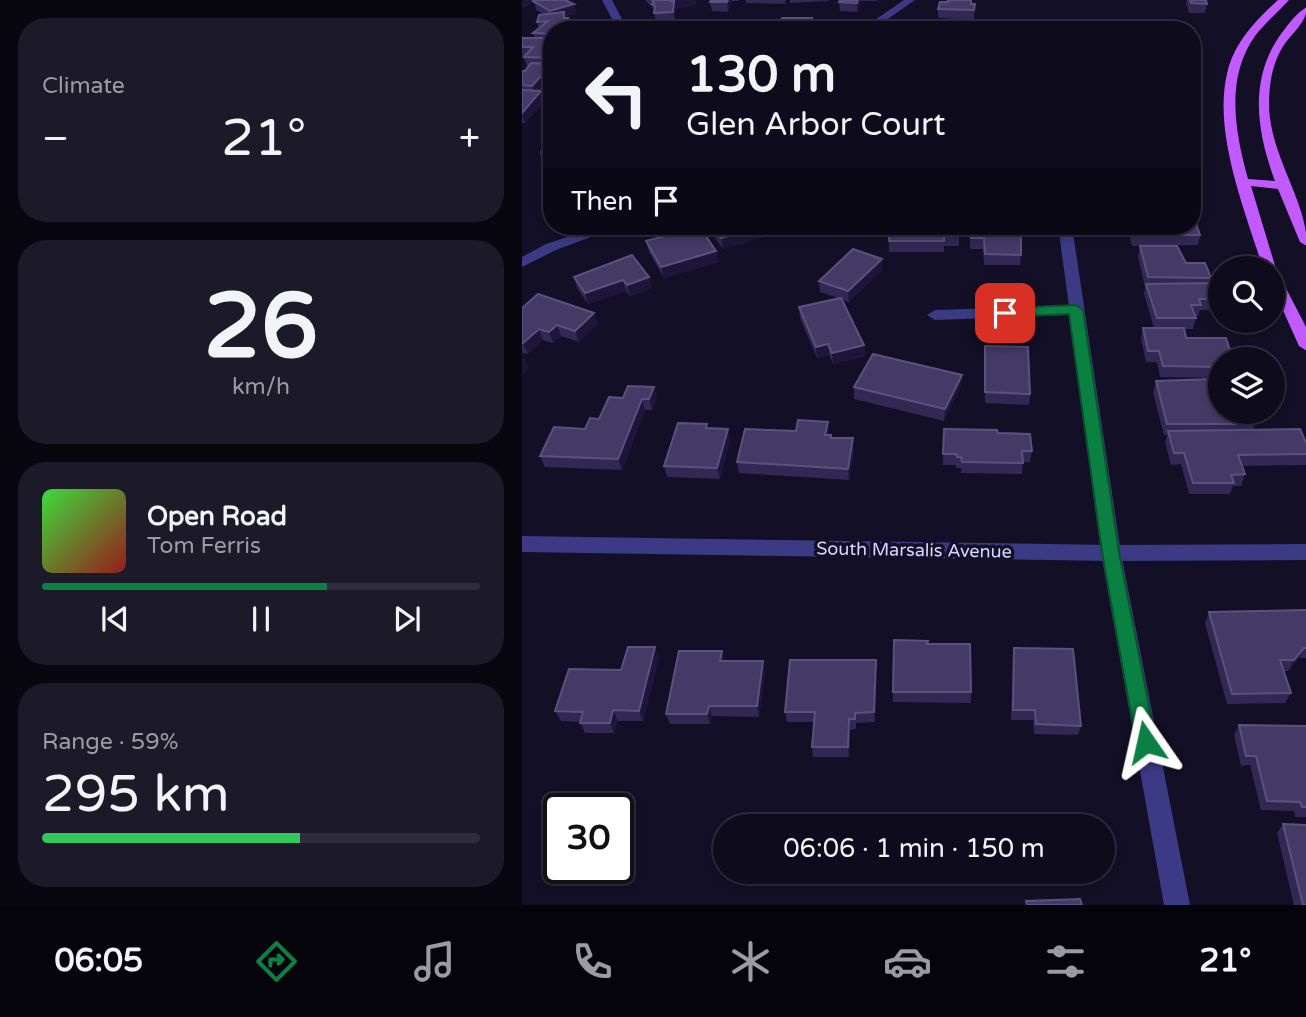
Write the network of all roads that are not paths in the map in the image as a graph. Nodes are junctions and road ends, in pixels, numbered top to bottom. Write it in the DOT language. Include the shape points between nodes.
graph roads {
  1 [pos="607,0"];
  2 [pos="910,0"];
  3 [pos="1284,0"];
  4 [pos="1307,10"];
  5 [pos="618,21"];
  6 [pos="878,21"];
  7 [pos="1258,22"];
  8 [pos="1289,28"];
  9 [pos="1244,182"];
  10 [pos="1283,186"];
  11 [pos="575,235"];
  12 [pos="1066,235"];
  13 [pos="1307,242"];
  14 [pos="1266,256"];
  15 [pos="522,263"];
  16 [pos="1285,299"];
  17 [pos="1076,310"];
  18 [pos="935,315"];
  19 [pos="1307,346"];
  20 [pos="522,544"];
  21 [pos="1111,552"];
  22 [pos="1307,552"];
  23 [pos="1177,905"];
  1 -- 5 [label="street"];
  2 -- 6 [label="street"];
  3 -- 7 [label="main road"];
  4 -- 8 [label="main road"];
  7 -- 8 [label="main road"];
  7 -- 9 [label="main road" via="1239,55 1230,91"];
  8 -- 10 [label="main road" via="1269,62 1265,83 1269,148"];
  9 -- 10 [label="main road"];
  9 -- 14 [label="main road"];
  10 -- 13 [label="main road"];
  11 -- 15 [label="street"];
  12 -- 17 [label="street"];
  16 -- 19 [label="main road"];
  17 -- 18 [label="street"];
  17 -- 21 [label="street"];
  20 -- 21 [label="street, South Marsalis Avenue"];
  21 -- 22 [label="street, South Marsalis Avenue"];
  21 -- 23 [label="street"];
}
